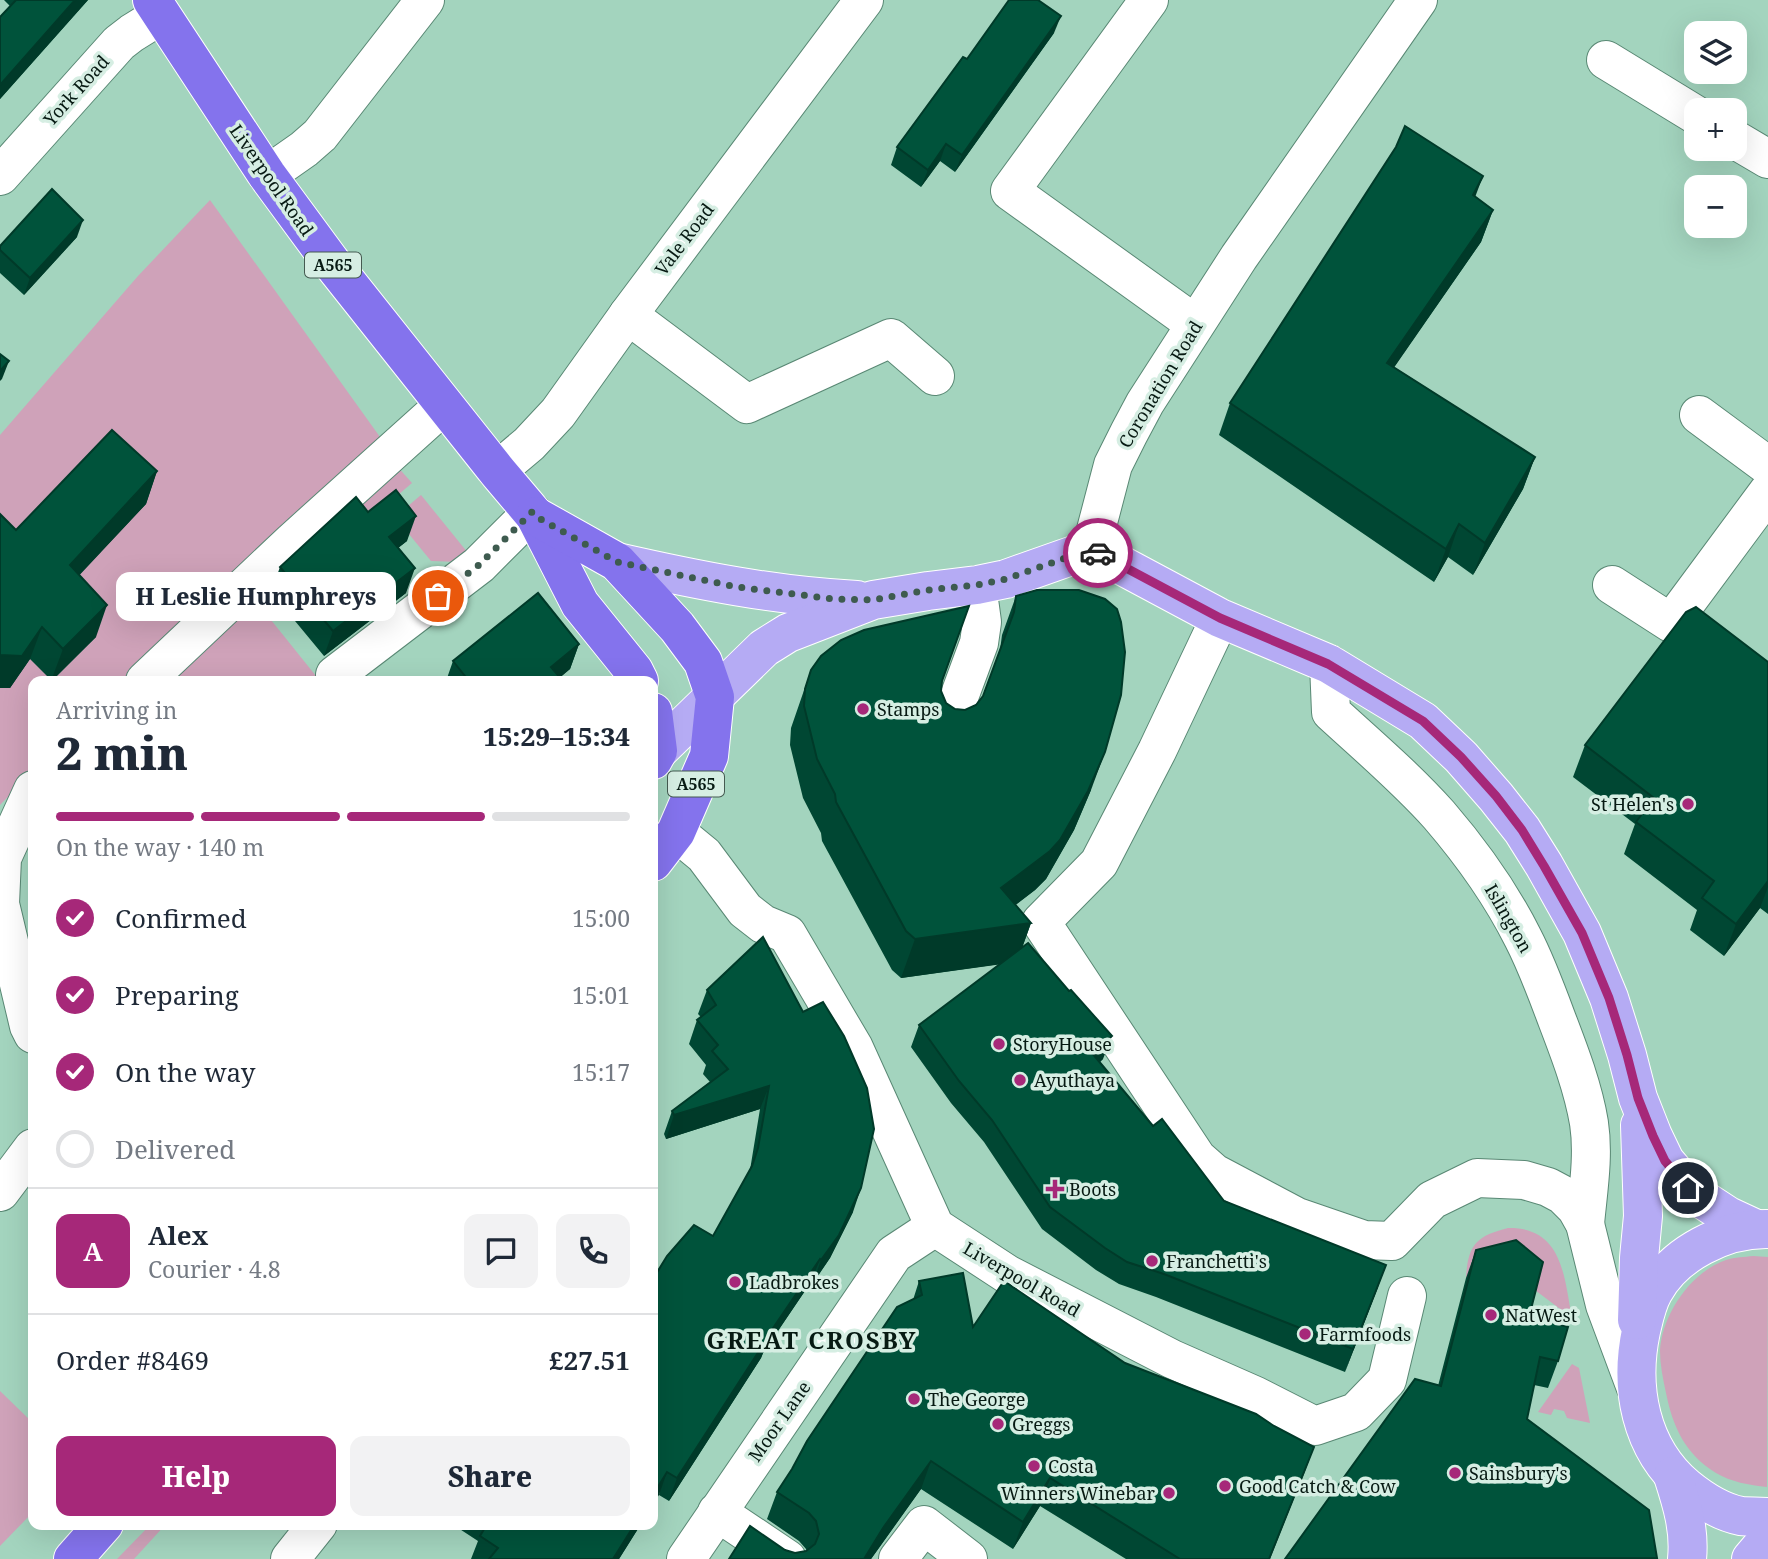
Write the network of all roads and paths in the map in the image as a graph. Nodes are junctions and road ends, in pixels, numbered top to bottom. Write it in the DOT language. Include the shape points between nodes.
graph roads {
  1 [pos="425,0"];
  2 [pos="864,0"];
  3 [pos="1149,0"];
  4 [pos="1411,2"];
  5 [pos="157,7"];
  6 [pos="1606,60"];
  7 [pos="1684,108"];
  8 [pos="1747,147"];
  9 [pos="1768,159"];
  10 [pos="267,175"];
  11 [pos="0,176"];
  12 [pos="628,315"];
  13 [pos="1195,324"];
  14 [pos="935,376"];
  15 [pos="444,405"];
  16 [pos="1699,415"];
  17 [pos="1768,466"];
  18 [pos="497,471"];
  19 [pos="1768,492"];
  20 [pos="533,514"];
  21 [pos="1091,549"];
  22 [pos="617,562"];
  23 [pos="977,585"];
  24 [pos="1612,585"];
  25 [pos="873,600"];
  26 [pos="1220,618"];
  27 [pos="1328,664"];
  28 [pos="335,675"];
  29 [pos="150,676"];
  30 [pos="636,676"];
  31 [pos="715,696"];
  32 [pos="948,727"];
  33 [pos="658,753"];
  34 [pos="28,801"];
  35 [pos="676,832"];
  36 [pos="658,855"];
  37 [pos="28,1022"];
  38 [pos="1638,1098"];
  39 [pos="28,1155"];
  40 [pos="0,1192"];
  41 [pos="1585,1224"];
  42 [pos="935,1227"];
  43 [pos="1765,1229"];
  44 [pos="1407,1296"];
  45 [pos="1636,1370"];
  46 [pos="1673,1476"];
  47 [pos="717,1512"];
  48 [pos="1768,1517"];
  49 [pos="99,1530"];
  50 [pos="313,1530"];
  51 [pos="1768,1539"];
  52 [pos="74,1559"];
  53 [pos="290,1559"];
  54 [pos="686,1559"];
  55 [pos="787,1559"];
  56 [pos="898,1559"];
  57 [pos="968,1559"];
  58 [pos="1687,1559"];
  59 [pos="1751,1559"];
  1 -- 10 [label="street" via="320,135"];
  2 -- 12 [label="street, Vale Road"];
  3 -- 13 [label="street" via="1010,191"];
  4 -- 13 [label="street, Coronation Road"];
  5 -- 10 [label="highway, Liverpool Road / A565"];
  5 -- 11 [label="street, York Road" via="113,49"];
  6 -- 7 [label="street"];
  8 -- 9 [label="street"];
  10 -- 15 [label="highway, Liverpool Road / A565"];
  12 -- 14 [label="street" via="747,404 891,338"];
  12 -- 18 [label="street, Vale Road" via="558,413"];
  13 -- 21 [label="street, Coronation Road" via="1118,454"];
  15 -- 18 [label="highway, Liverpool Road / A565"];
  15 -- 29 [label="street"];
  16 -- 17 [label="street"];
  18 -- 20 [label="highway, Liverpool Road / A565"];
  19 -- 24 [label="street" via="1671,623"];
  20 -- 22 [label="highway, Liverpool Road / A565"];
  20 -- 28 [label="street" via="479,565"];
  20 -- 30 [label="highway, Liverpool Road / A565" via="580,604"];
  21 -- 23 [label="main road"];
  21 -- 26 [label="main road"];
  22 -- 25 [label="main road" via="737,587"];
  22 -- 31 [label="highway, Liverpool Road / A565" via="703,662"];
  23 -- 25 [label="main road"];
  23 -- 32 [label="street" via="982,621 979,643"];
  25 -- 31 [label="main road" via="788,633 764,648"];
  26 -- 27 [label="main road"];
  26 -- 41 [label="street" via="1099,863 1041,922 1197,1158 1214,1173 1297,1217 1364,1240 1392,1241 1432,1200 1477,1178 1524,1180 1548,1187 1576,1208"];
  27 -- 38 [label="main road" via="1423,721 1461,757 1522,830 1582,933 1609,998"];
  27 -- 41 [label="street, Islington" via="1331,712 1438,815 1468,852 1523,938 1563,1033 1588,1115 1591,1151"];
  31 -- 33 [label="main road"];
  31 -- 35 [label="highway, A565" via="709,756"];
  34 -- 37 [label="street" via="2,858 1,904"];
  35 -- 36 [label="highway, A565"];
  35 -- 42 [label="street" via="704,855 745,910 763,925 787,934 854,1048"];
  38 -- 43 [label="main road" via="1665,1161 1688,1188 1728,1216"];
  38 -- 45 [label="main road" via="1643,1216"];
  39 -- 40 [label="street"];
  41 -- 45 [label="street" via="1605,1306"];
  42 -- 44 [label="street, Liverpool Road" via="1007,1274 1315,1426 1356,1412 1387,1380"];
  42 -- 47 [label="street, Moor Lane" via="894,1254"];
  43 -- 45 [label="main road" via="1709,1242 1669,1271 1646,1312"];
  45 -- 46 [label="main road" via="1642,1420"];
  46 -- 48 [label="main road" via="1717,1508 1742,1516"];
  46 -- 58 [label="main road" via="1686,1522"];
  47 -- 54 [label="street, Moor Lane"];
  47 -- 55 [label="street"];
  49 -- 52 [label="highway"];
  50 -- 53 [label="street"];
  51 -- 59 [label="main road"];
  56 -- 57 [label="street" via="924,1525"];
}
